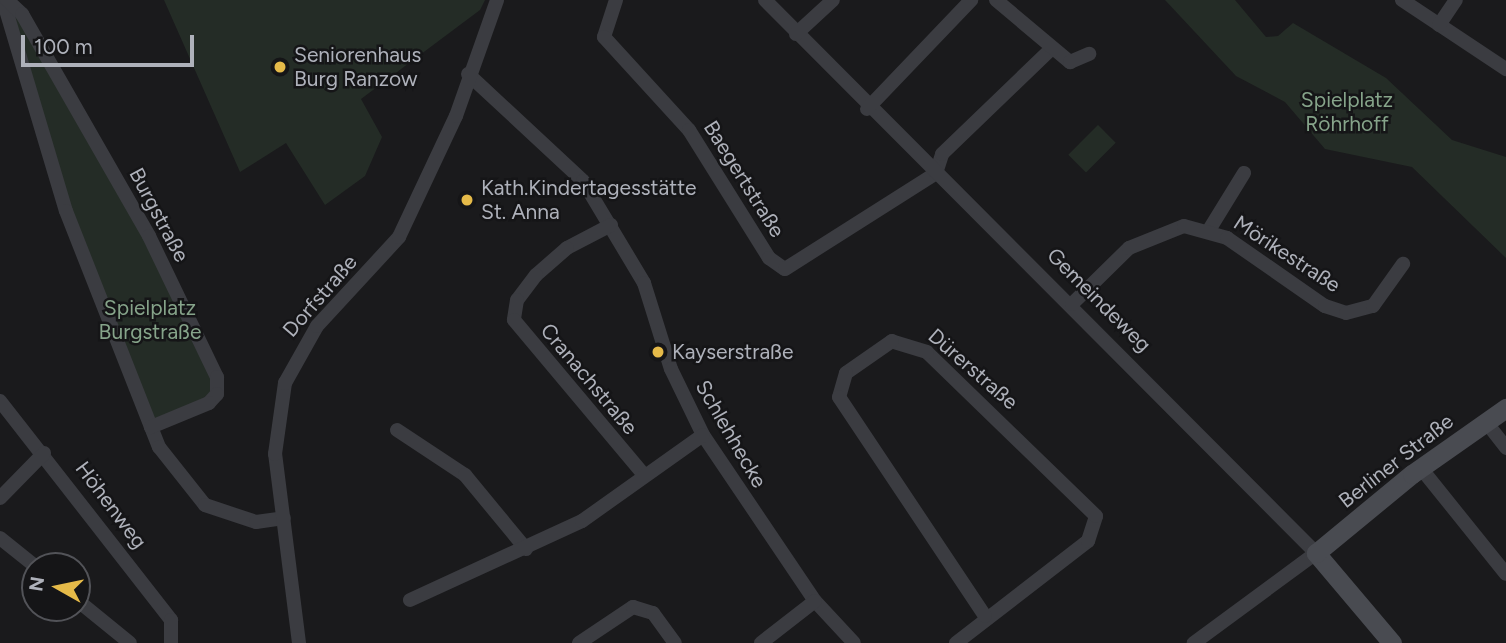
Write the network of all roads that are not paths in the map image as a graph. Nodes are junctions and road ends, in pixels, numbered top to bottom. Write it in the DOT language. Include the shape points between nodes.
graph roads {
  1 [pos="5,0"];
  2 [pos="497,0"];
  3 [pos="616,0"];
  4 [pos="765,0"];
  5 [pos="832,0"];
  6 [pos="971,0"];
  7 [pos="996,0"];
  8 [pos="1402,0"];
  9 [pos="1456,0"];
  10 [pos="1439,25"];
  11 [pos="796,34"];
  12 [pos="1050,50"];
  13 [pos="1089,54"];
  14 [pos="1504,64"];
  15 [pos="468,74"];
  16 [pos="867,109"];
  17 [pos="936,173"];
  18 [pos="1244,173"];
  19 [pos="611,225"];
  20 [pos="1209,230"];
  21 [pos="1404,264"];
  22 [pos="1072,304"];
  23 [pos="0,401"];
  24 [pos="1506,408"];
  25 [pos="1486,422"];
  26 [pos="151,427"];
  27 [pos="397,430"];
  28 [pos="703,435"];
  29 [pos="1506,448"];
  30 [pos="44,453"];
  31 [pos="1420,467"];
  32 [pos="643,475"];
  33 [pos="0,498"];
  34 [pos="284,518"];
  35 [pos="0,538"];
  36 [pos="526,549"];
  37 [pos="1316,553"];
  38 [pos="21,555"];
  39 [pos="1506,574"];
  40 [pos="410,600"];
  41 [pos="815,601"];
  42 [pos="91,611"];
  43 [pos="985,617"];
  44 [pos="130,643"];
  45 [pos="171,643"];
  46 [pos="299,643"];
  47 [pos="579,643"];
  48 [pos="675,643"];
  49 [pos="761,643"];
  50 [pos="854,643"];
  51 [pos="956,643"];
  52 [pos="1194,643"];
  53 [pos="1392,643"];
  1 -- 26 [label="street, Burgstraße" via="66,211"];
  1 -- 26 [label="street, Burgstraße" via="22,14 149,236 217,377 217,394 209,403"];
  2 -- 15 [label="street, Dorfstraße"];
  3 -- 17 [label="street, Baegertstraße" via="604,37 690,130 776,265 785,269 808,259"];
  4 -- 11 [label="street, Gemeindeweg"];
  5 -- 11 [label="street"];
  6 -- 16 [label="street"];
  7 -- 12 [label="street"];
  8 -- 10 [label="street"];
  9 -- 10 [label="street"];
  10 -- 14 [label="street"];
  11 -- 16 [label="street, Gemeindeweg"];
  12 -- 13 [label="street" via="1070,62"];
  12 -- 17 [label="street" via="942,154"];
  15 -- 19 [label="street, Schlehhecke" via="583,181"];
  15 -- 34 [label="street, Dorfstraße" via="456,116 399,237 317,326 292,364 275,454"];
  16 -- 17 [label="street, Gemeindeweg"];
  17 -- 22 [label="street, Gemeindeweg"];
  18 -- 20 [label="street, Mörikestraße"];
  19 -- 28 [label="street, Schlehhecke" via="644,283 671,369"];
  19 -- 32 [label="street, Cranachstraße" via="567,248 536,275 517,300 514,320"];
  20 -- 21 [label="street, Mörikestraße" via="1325,306 1346,313 1373,306"];
  20 -- 22 [label="street, Mörikestraße" via="1184,226 1147,237"];
  22 -- 37 [label="street, Gemeindeweg"];
  23 -- 30 [label="street, Höhenweg"];
  24 -- 25 [label="street, Berliner Straße"];
  25 -- 29 [label="street"];
  25 -- 31 [label="street, Berliner Straße"];
  26 -- 34 [label="street, Burgstraße" via="180,480 205,505 256,522"];
  27 -- 36 [label="street" via="465,475"];
  28 -- 32 [label="street"];
  28 -- 41 [label="street, Schlehhecke"];
  30 -- 33 [label="street"];
  30 -- 45 [label="street, Höhenweg" via="171,620"];
  31 -- 37 [label="street, Berliner Straße"];
  31 -- 39 [label="street"];
  32 -- 36 [label="street" via="582,521"];
  34 -- 46 [label="street, Dorfstraße"];
  35 -- 38 [label="street"];
  36 -- 40 [label="street"];
  37 -- 52 [label="street"];
  37 -- 53 [label="street, Gemeindeweg"];
  41 -- 49 [label="street"];
  41 -- 50 [label="street, Schlehhecke"];
  42 -- 44 [label="street"];
  43 -- 43 [label="street, Dürerstraße" via="1088,541 1096,516 928,352 892,341 846,373 839,397"];
  43 -- 51 [label="street, Dürerstraße"];
  47 -- 48 [label="street" via="634,607 653,613"];
}
